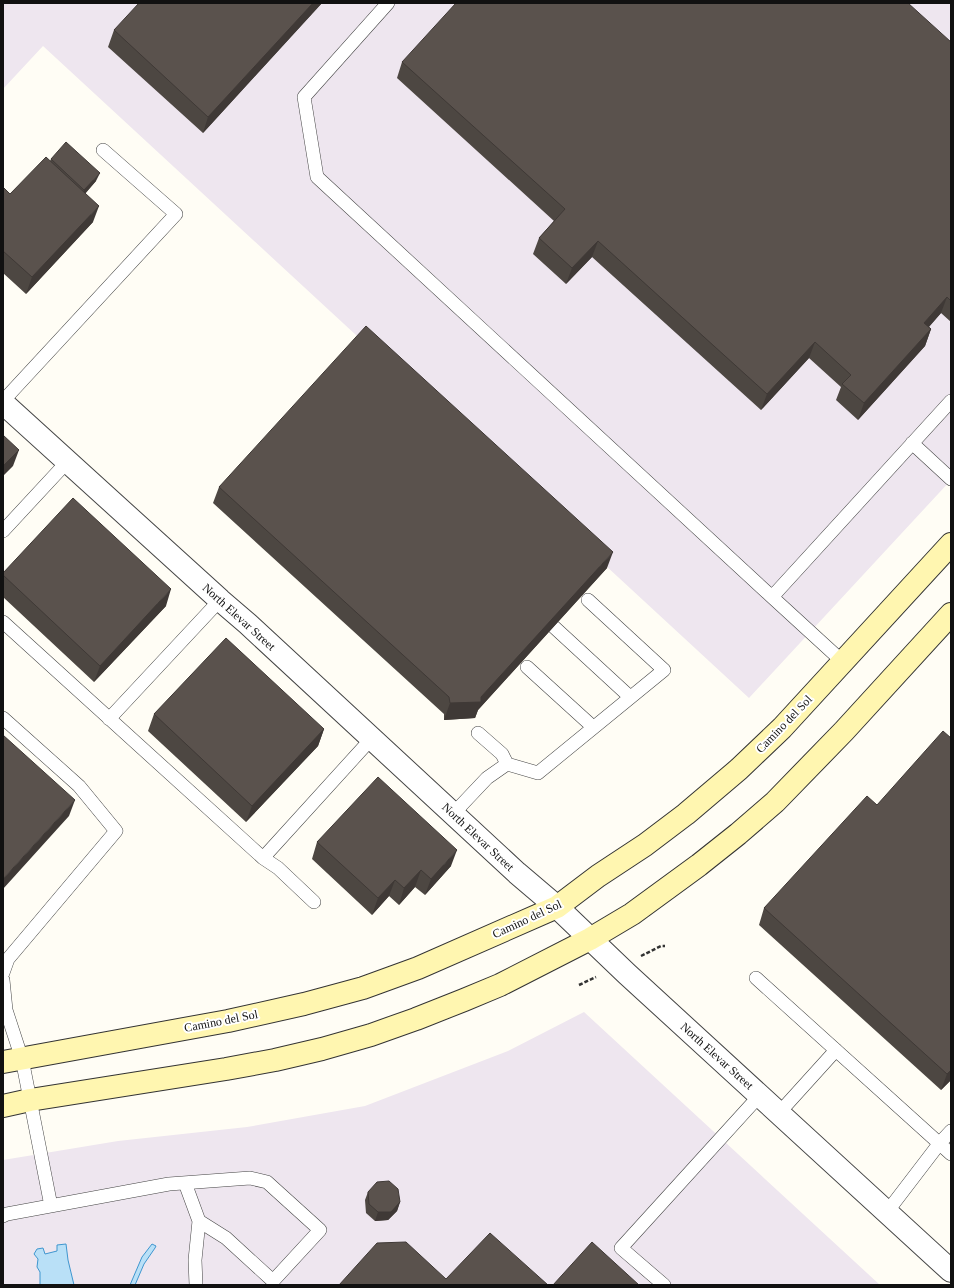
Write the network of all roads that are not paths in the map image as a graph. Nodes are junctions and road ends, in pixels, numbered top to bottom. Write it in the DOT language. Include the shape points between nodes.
graph roads {
  1 [pos="388,3"];
  2 [pos="103,150"];
  3 [pos="951,400"];
  4 [pos="3,402"];
  5 [pos="912,443"];
  6 [pos="68,462"];
  7 [pos="951,479"];
  8 [pos="3,531"];
  9 [pos="951,544"];
  10 [pos="772,597"];
  11 [pos="220,600"];
  12 [pos="588,600"];
  13 [pos="951,614"];
  14 [pos="3,622"];
  15 [pos="554,627"];
  16 [pos="843,662"];
  17 [pos="527,667"];
  18 [pos="630,697"];
  19 [pos="3,718"];
  20 [pos="109,719"];
  21 [pos="593,727"];
  22 [pos="478,733"];
  23 [pos="372,738"];
  24 [pos="507,764"];
  25 [pos="453,814"];
  26 [pos="263,858"];
  27 [pos="314,902"];
  28 [pos="557,907"];
  29 [pos="590,939"];
  30 [pos="3,973"];
  31 [pos="756,978"];
  32 [pos="3,980"];
  33 [pos="836,1050"];
  34 [pos="12,1061"];
  35 [pos="760,1095"];
  36 [pos="30,1100"];
  37 [pos="3,1106"];
  38 [pos="779,1113"];
  39 [pos="951,1131"];
  40 [pos="939,1144"];
  41 [pos="951,1154"];
  42 [pos="185,1183"];
  43 [pos="51,1206"];
  44 [pos="887,1212"];
  45 [pos="3,1216"];
  46 [pos="199,1220"];
  47 [pos="951,1271"];
  48 [pos="196,1285"];
  49 [pos="664,1285"];
  1 -- 10 [label="lane" via="304,97 317,177"];
  2 -- 4 [label="lane" via="176,214"];
  3 -- 5 [label="lane"];
  4 -- 6 [label="street, North Elevar Street"];
  5 -- 7 [label="lane"];
  5 -- 10 [label="lane"];
  6 -- 8 [label="lane"];
  6 -- 11 [label="street, North Elevar Street"];
  9 -- 16 [label="street, Camino del Sol"];
  10 -- 16 [label="lane"];
  11 -- 20 [label="lane"];
  11 -- 23 [label="street, North Elevar Street"];
  12 -- 18 [label="lane" via="664,670"];
  13 -- 29 [label="street" via="844,731 738,834 632,914"];
  14 -- 20 [label="lane"];
  15 -- 18 [label="lane"];
  16 -- 28 [label="street, Camino del Sol" via="782,728 739,769 686,814"];
  17 -- 21 [label="lane"];
  18 -- 21 [label="lane"];
  19 -- 30 [label="lane" via="79,786 116,831 8,959"];
  20 -- 26 [label="lane"];
  21 -- 24 [label="lane" via="538,772"];
  22 -- 24 [label="lane" via="502,754"];
  23 -- 25 [label="street, North Elevar Street"];
  23 -- 26 [label="lane"];
  24 -- 25 [label="lane" via="487,778"];
  25 -- 28 [label="street, North Elevar Street"];
  26 -- 27 [label="lane" via="278,868"];
  28 -- 29 [label="street, North Elevar Street"];
  28 -- 34 [label="street, Camino del Sol" via="418,968 363,988 228,1021"];
  29 -- 35 [label="street, North Elevar Street"];
  29 -- 36 [label="street" via="486,991 416,1019 337,1045 226,1069"];
  31 -- 33 [label="lane"];
  32 -- 34 [label="lane"];
  33 -- 38 [label="lane"];
  33 -- 40 [label="lane"];
  34 -- 36 [label="lane"];
  35 -- 38 [label="street, North Elevar Street"];
  35 -- 49 [label="lane" via="622,1248"];
  36 -- 37 [label="street"];
  36 -- 43 [label="lane"];
  38 -- 44 [label="street, North Elevar Street"];
  39 -- 40 [label="lane"];
  40 -- 41 [label="lane"];
  40 -- 44 [label="lane"];
  42 -- 43 [label="lane"];
  42 -- 46 [label="lane"];
  42 -- 46 [label="lane" via="250,1178 267,1182 320,1230 273,1281 226,1238"];
  43 -- 45 [label="lane"];
  44 -- 47 [label="street, North Elevar Street"];
  46 -- 48 [label="lane" via="195,1260"];
}
